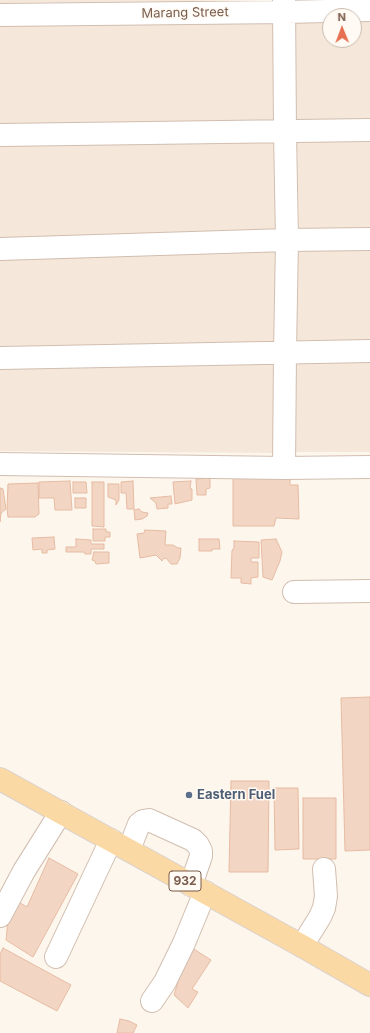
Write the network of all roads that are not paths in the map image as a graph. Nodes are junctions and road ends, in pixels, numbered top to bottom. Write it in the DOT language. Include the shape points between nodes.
graph roads {
  1 [pos="284,6"];
  2 [pos="362,7"];
  3 [pos="0,14"];
  4 [pos="370,130"];
  5 [pos="285,132"];
  6 [pos="0,136"];
  7 [pos="370,239"];
  8 [pos="287,240"];
  9 [pos="0,249"];
  10 [pos="370,351"];
  11 [pos="285,353"];
  12 [pos="0,358"];
  13 [pos="0,464"];
  14 [pos="370,467"];
  15 [pos="284,468"];
  16 [pos="370,591"];
  17 [pos="294,592"];
  18 [pos="0,779"];
  19 [pos="61,812"];
  20 [pos="120,845"];
  21 [pos="324,869"];
  22 [pos="198,888"];
  23 [pos="0,916"];
  24 [pos="302,946"];
  25 [pos="56,957"];
  26 [pos="370,985"];
  27 [pos="152,1001"];
  1 -- 2 [label="street, Marang Street"];
  1 -- 3 [label="street, Marang Street"];
  1 -- 5 [label="street"];
  4 -- 5 [label="street"];
  5 -- 6 [label="street"];
  5 -- 8 [label="street"];
  7 -- 8 [label="street"];
  8 -- 9 [label="street"];
  8 -- 11 [label="street"];
  10 -- 11 [label="street"];
  11 -- 12 [label="street"];
  11 -- 15 [label="street"];
  13 -- 15 [label="street"];
  14 -- 15 [label="street"];
  16 -- 17 [label="street"];
  18 -- 19 [label="main road, 932"];
  19 -- 20 [label="main road, 932"];
  19 -- 23 [label="street"];
  20 -- 22 [label="main road, 932"];
  20 -- 22 [label="street" via="139,824 150,820 193,840 198,845 201,856"];
  20 -- 25 [label="street"];
  21 -- 24 [label="street" via="324,908"];
  22 -- 24 [label="main road, 932"];
  22 -- 27 [label="street" via="184,944 165,982"];
  24 -- 26 [label="main road, 932"];
}
